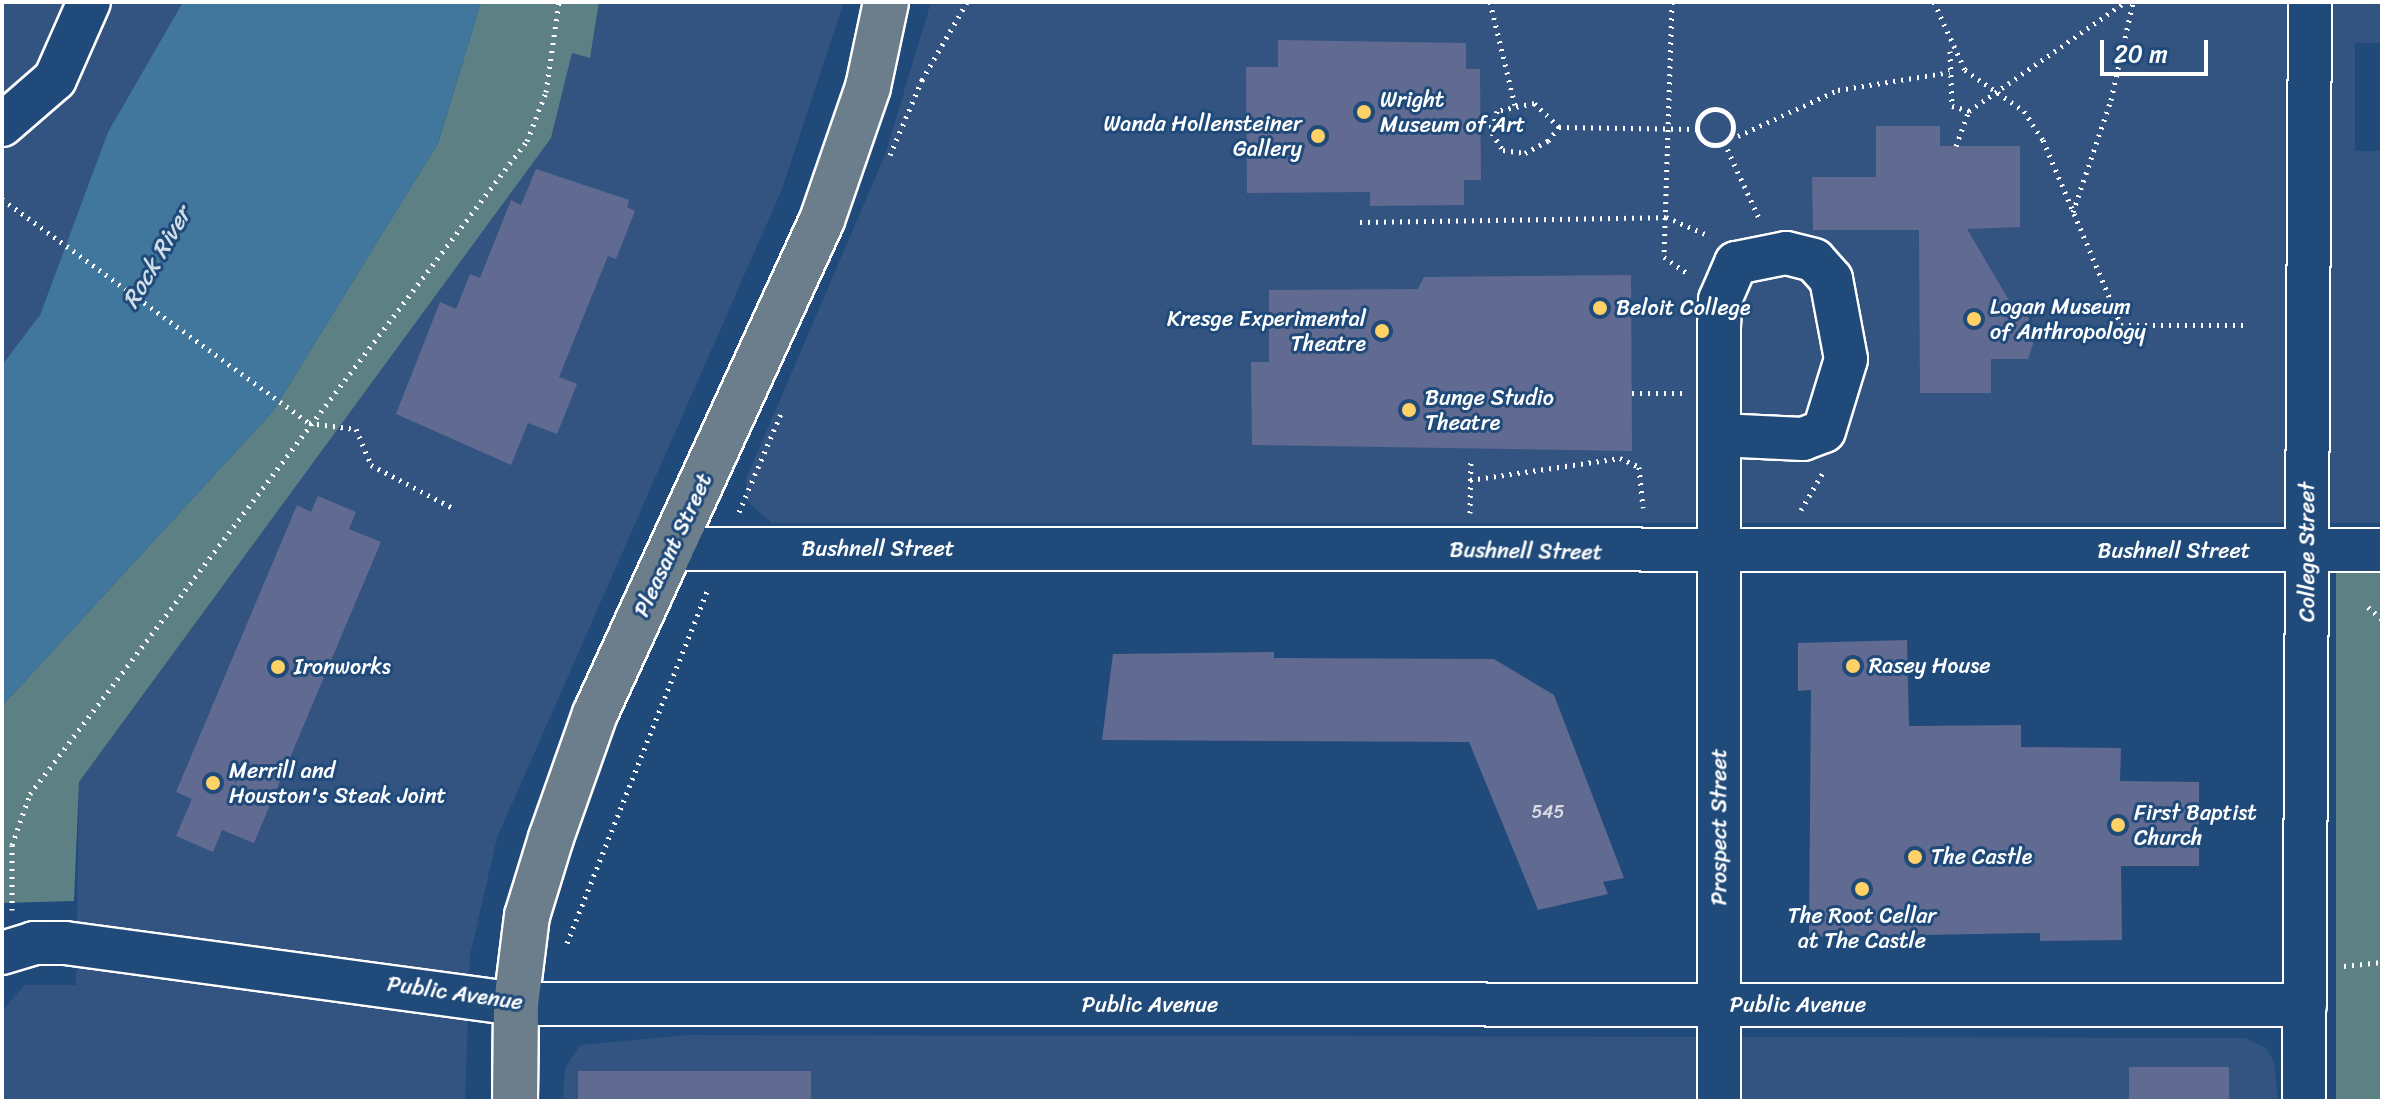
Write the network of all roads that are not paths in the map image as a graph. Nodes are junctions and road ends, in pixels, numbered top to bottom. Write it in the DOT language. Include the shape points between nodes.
graph roads {
  1 [pos="89,2"];
  2 [pos="886,2"];
  3 [pos="2310,2"];
  4 [pos="2,125"];
  5 [pos="1719,435"];
  6 [pos="671,549"];
  7 [pos="2382,550"];
  8 [pos="2307,551"];
  9 [pos="1719,553"];
  10 [pos="8,950"];
  11 [pos="516,1004"];
  12 [pos="1719,1005"];
  13 [pos="2305,1005"];
  14 [pos="515,1101"];
  15 [pos="1719,1101"];
  16 [pos="2304,1101"];
  1 -- 4 [label="street" via="55,79"];
  2 -- 6 [label="main road, Pleasant Street" via="868,87 822,220"];
  3 -- 8 [label="street, College Street"];
  5 -- 5 [label="street" via="1803,439 1824,431 1846,359 1831,279 1814,260 1786,253 1736,263 1731,272 1720,300"];
  5 -- 9 [label="street, Prospect Street"];
  6 -- 9 [label="street, Bushnell Street"];
  6 -- 11 [label="main road, Pleasant Street" via="595,714 551,838 527,916"];
  7 -- 8 [label="street, Bushnell Street"];
  8 -- 9 [label="street, Bushnell Street"];
  8 -- 13 [label="street, College Street"];
  9 -- 12 [label="street, Prospect Street"];
  10 -- 11 [label="street, Public Avenue" via="92,946"];
  11 -- 12 [label="street, Public Avenue"];
  11 -- 14 [label="main road, Pleasant Street"];
  12 -- 13 [label="street, Public Avenue"];
  12 -- 15 [label="street, Prospect Street"];
  13 -- 16 [label="street, College Street"];
}
